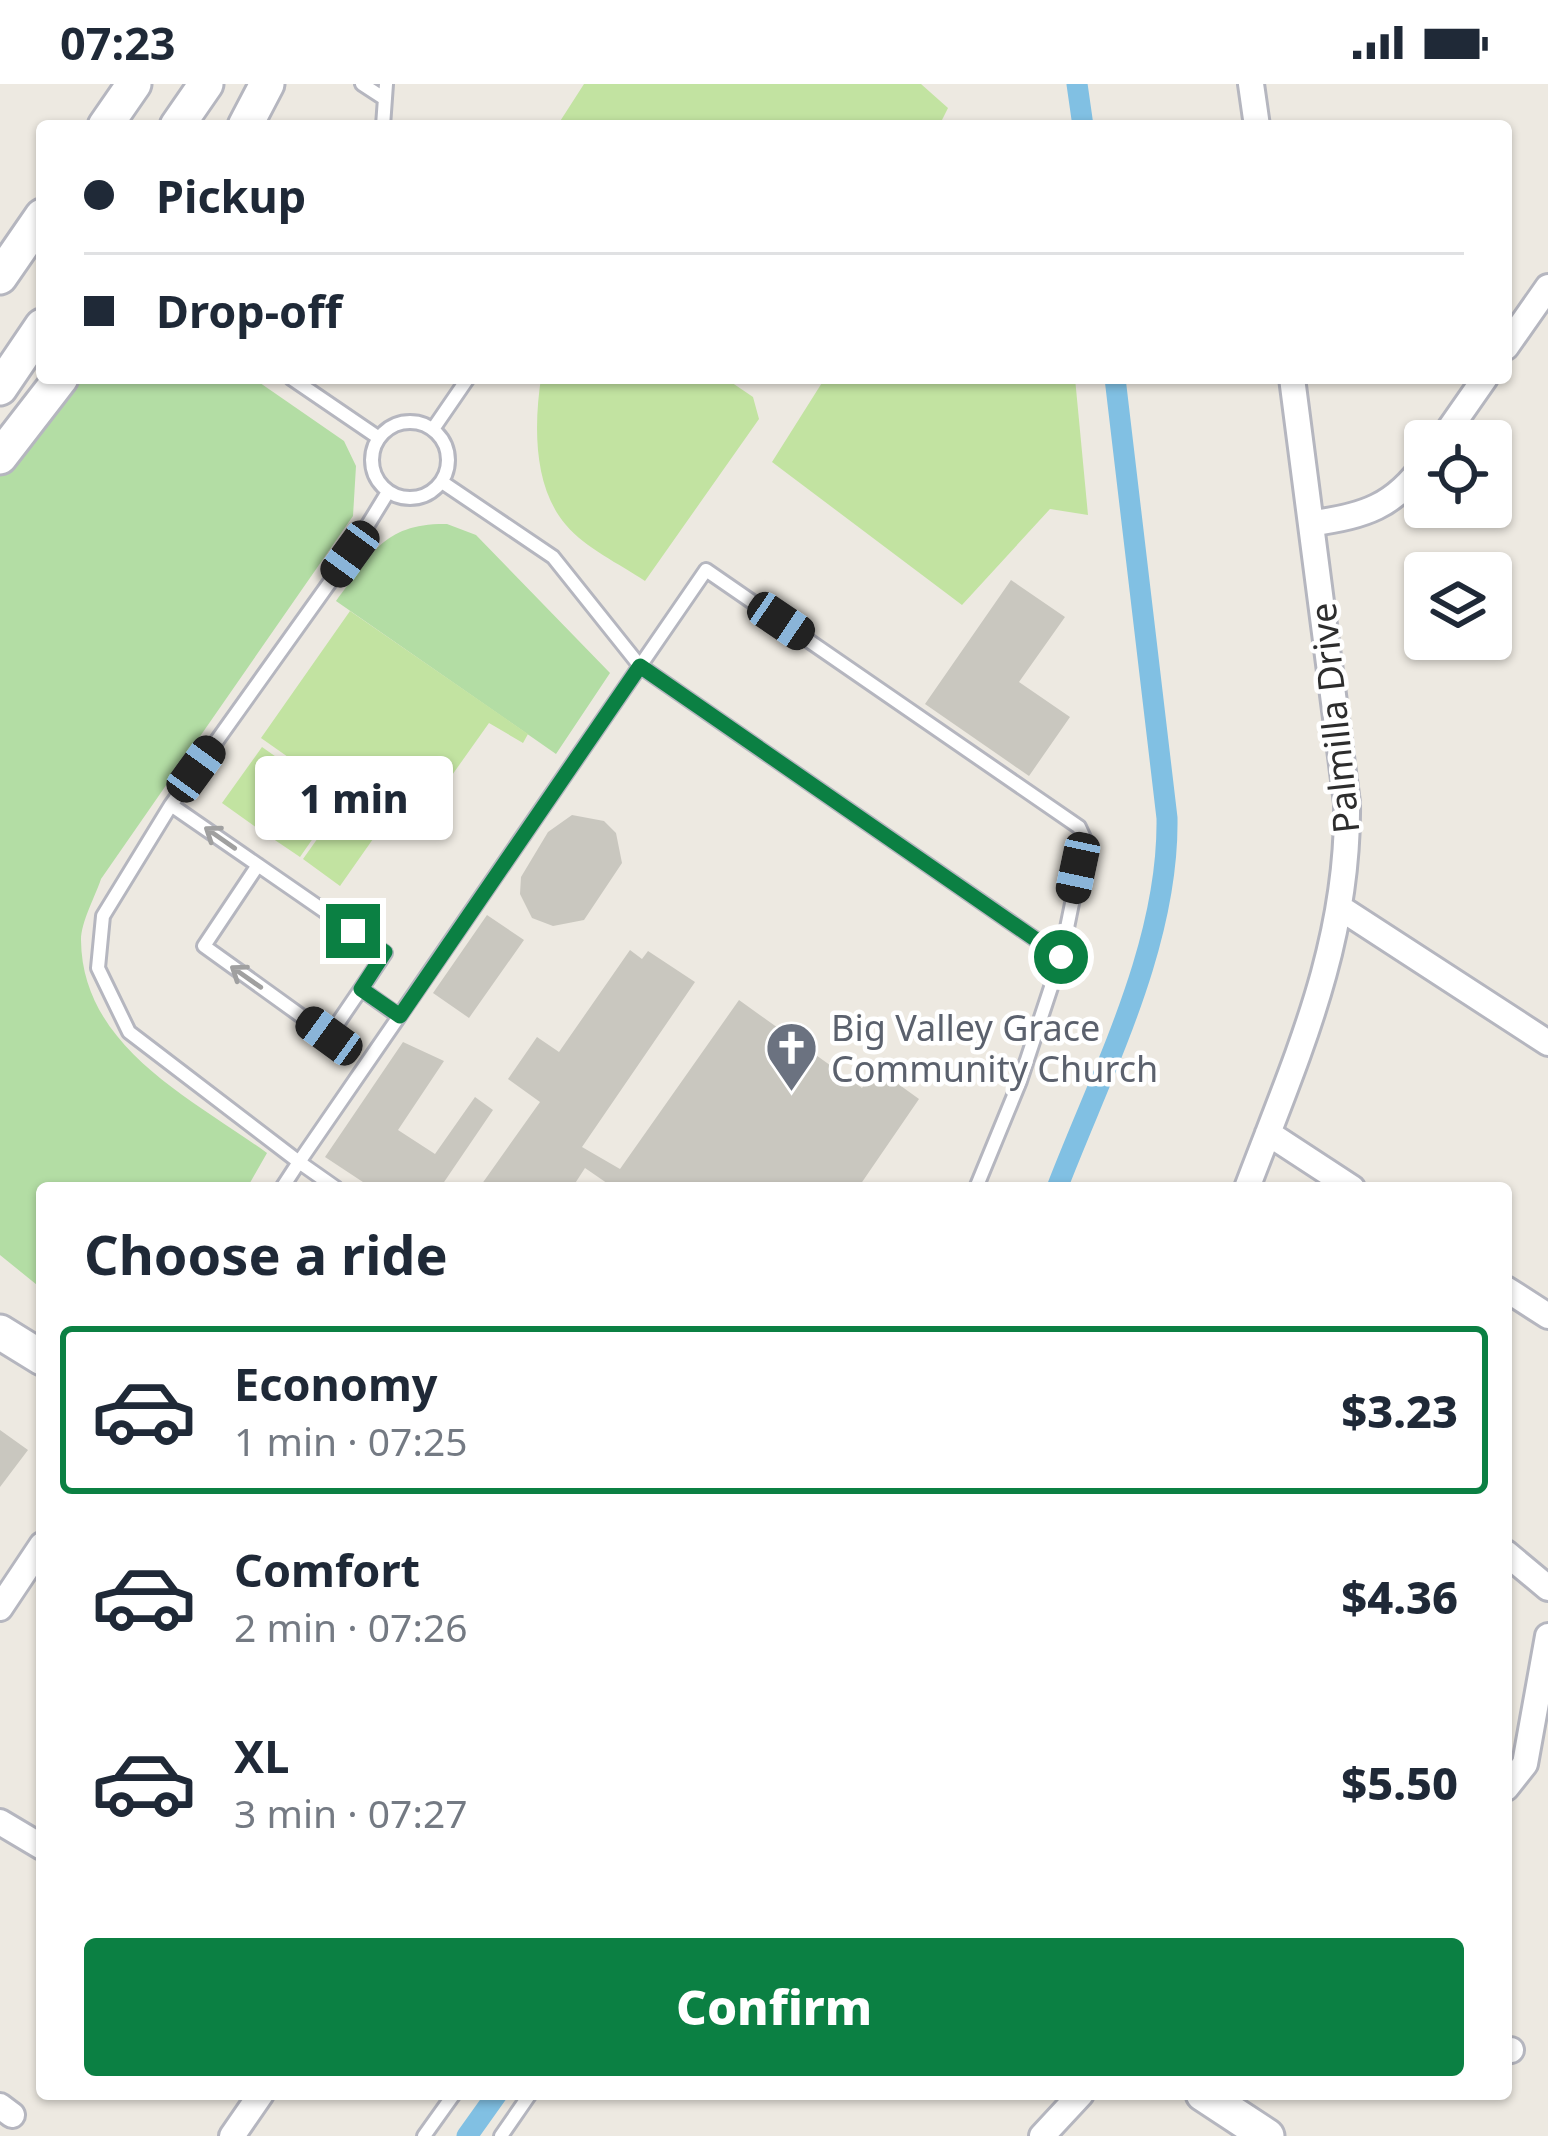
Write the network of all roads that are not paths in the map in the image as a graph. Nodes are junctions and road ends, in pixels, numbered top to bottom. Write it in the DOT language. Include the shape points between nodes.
graph roads {
  1 [pos="134,84"];
  2 [pos="206,84"];
  3 [pos="267,84"];
  4 [pos="362,84"];
  5 [pos="1251,84"];
  6 [pos="386,92"];
  7 [pos="109,120"];
  8 [pos="182,120"];
  9 [pos="247,120"];
  10 [pos="1256,120"];
  11 [pos="36,225"];
  12 [pos="0,277"];
  13 [pos="1548,287"];
  14 [pos="36,335"];
  15 [pos="1512,338"];
  16 [pos="56,384"];
  17 [pos="300,384"];
  18 [pos="464,384"];
  19 [pos="1293,384"];
  20 [pos="1480,384"];
  21 [pos="0,388"];
  22 [pos="1455,420"];
  23 [pos="433,429"];
  24 [pos="379,438"];
  25 [pos="0,457"];
  26 [pos="442,482"];
  27 [pos="1404,489"];
  28 [pos="388,492"];
  29 [pos="1312,523"];
  30 [pos="640,666"];
  31 [pos="171,805"];
  32 [pos="258,865"];
  33 [pos="1342,908"];
  34 [pos="1061,957"];
  35 [pos="361,989"];
  36 [pos="400,1016"];
  37 [pos="1548,1043"];
  38 [pos="1268,1132"];
  39 [pos="299,1162"];
  40 [pos="286,1182"];
  41 [pos="327,1182"];
  42 [pos="978,1182"];
  43 [pos="1248,1182"];
  44 [pos="1343,1182"];
  45 [pos="1512,1292"];
  46 [pos="1548,1316"];
  47 [pos="0,1332"];
  48 [pos="36,1354"];
  49 [pos="36,1554"];
  50 [pos="1512,1558"];
  51 [pos="1548,1588"];
  52 [pos="0,1608"];
  53 [pos="1548,1636"];
  54 [pos="1512,1780"];
  55 [pos="0,1822"];
  56 [pos="36,1843"];
  57 [pos="257,2100"];
  58 [pos="450,2100"];
  59 [pos="526,2100"];
  60 [pos="1075,2100"];
  61 [pos="1212,2100"];
  62 [pos="232,2136"];
  63 [pos="424,2136"];
  64 [pos="501,2136"];
  65 [pos="1042,2136"];
  66 [pos="1267,2136"];
  1 -- 7 [label="main road"];
  2 -- 8 [label="main road"];
  3 -- 9 [label="main road"];
  4 -- 6 [label="lane"];
  5 -- 10 [label="street"];
  11 -- 12 [label="main road"];
  13 -- 15 [label="street"];
  14 -- 21 [label="main road"];
  16 -- 25 [label="main road"];
  17 -- 24 [label="lane"];
  18 -- 23 [label="lane"];
  19 -- 29 [label="street, Palmilla Drive"];
  20 -- 22 [label="street"];
  23 -- 24 [label="lane" via="406,422"];
  23 -- 26 [label="lane" via="447,451"];
  24 -- 28 [label="lane" via="373,470"];
  26 -- 28 [label="lane" via="414,499"];
  26 -- 30 [label="lane" via="554,556"];
  27 -- 29 [label="street" via="1376,510"];
  28 -- 31 [label="lane"];
  29 -- 33 [label="street, Palmilla Drive" via="1347,803"];
  30 -- 34 [label="lane"];
  30 -- 34 [label="lane" via="706,570 1079,827 1084,840"];
  30 -- 36 [label="lane"];
  32 -- 31 [label="lane, one-way"];
  31 -- 39 [label="lane" via="103,916 98,968 128,1032"];
  32 -- 35 [label="lane" via="385,952"];
  35 -- 32 [label="lane, one-way" via="329,1036 203,946"];
  33 -- 37 [label="street"];
  33 -- 38 [label="street, Palmilla Drive" via="1320,995"];
  34 -- 42 [label="lane"];
  35 -- 36 [label="lane"];
  36 -- 39 [label="lane"];
  38 -- 43 [label="street, Palmilla Drive"];
  38 -- 44 [label="street"];
  39 -- 40 [label="lane"];
  39 -- 41 [label="lane"];
  45 -- 46 [label="street"];
  47 -- 48 [label="main road"];
  49 -- 52 [label="street"];
  50 -- 51 [label="street"];
  53 -- 54 [label="street" via="1525,1764"];
  55 -- 56 [label="street"];
  57 -- 62 [label="street"];
  58 -- 63 [label="lane"];
  59 -- 64 [label="lane"];
  60 -- 65 [label="street"];
  61 -- 66 [label="main road"];
}
